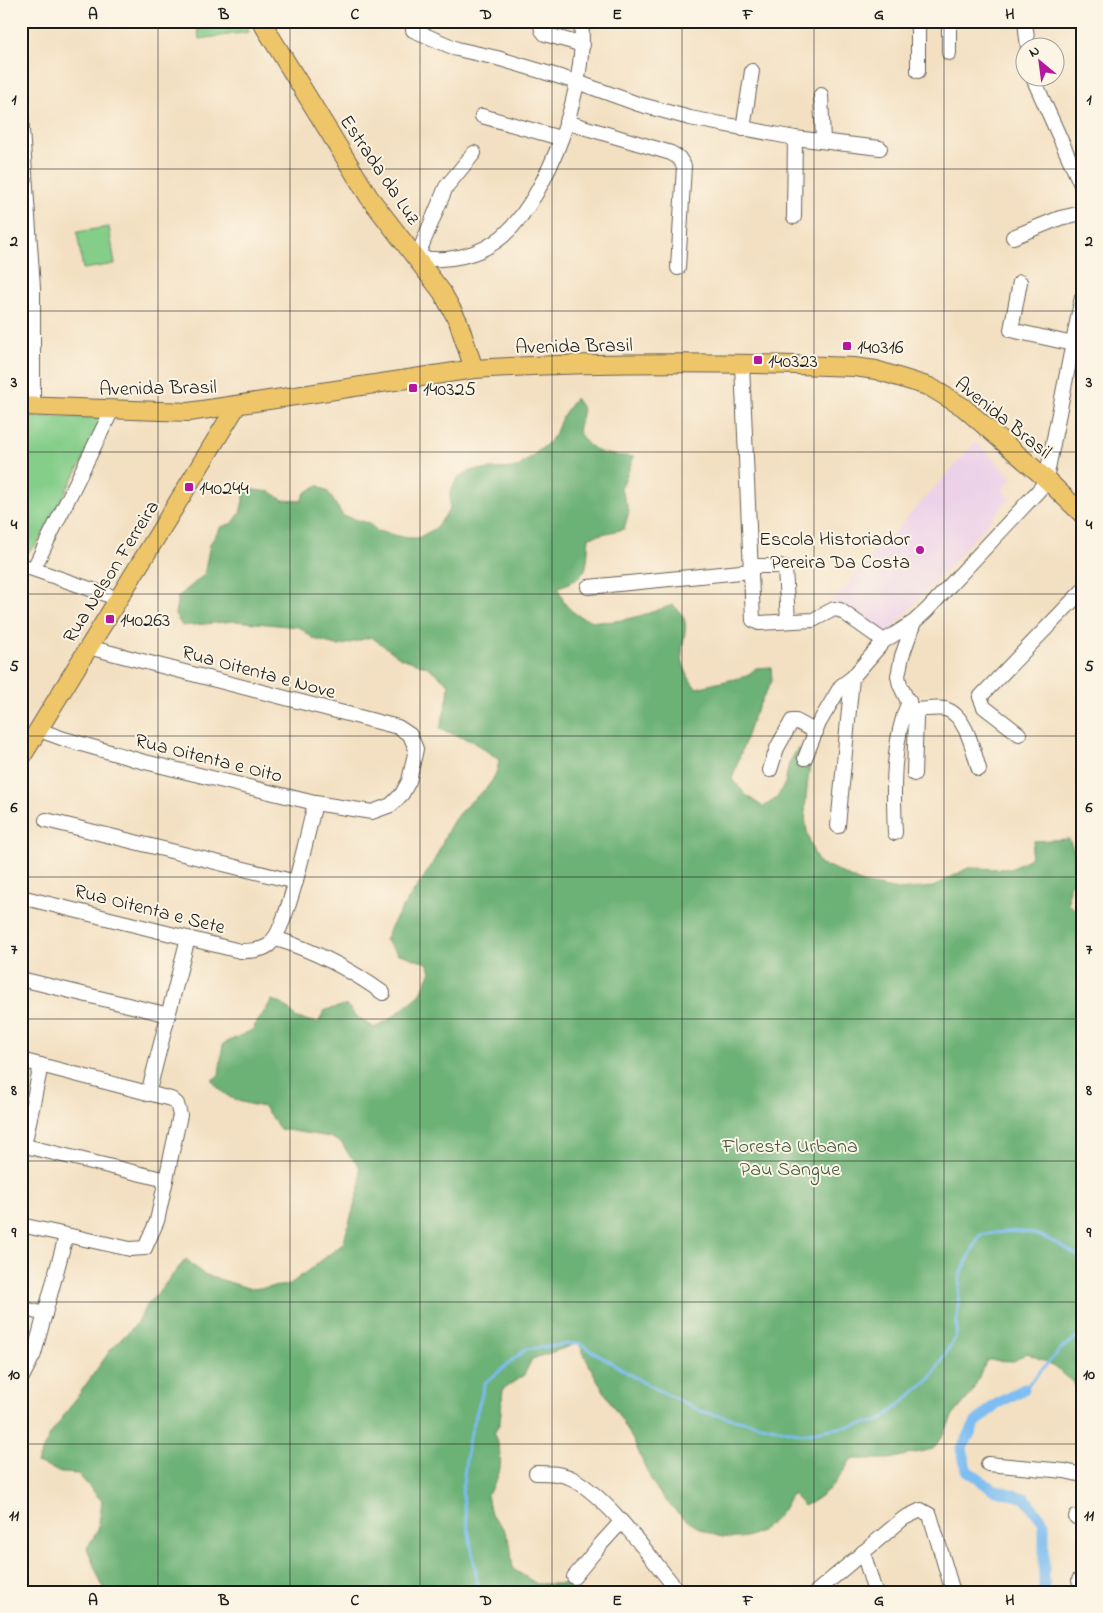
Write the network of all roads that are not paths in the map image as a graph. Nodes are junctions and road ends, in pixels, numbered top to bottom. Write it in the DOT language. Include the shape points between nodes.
graph roads {
  1 [pos="261,21"];
  2 [pos="540,21"];
  3 [pos="581,21"];
  4 [pos="918,21"];
  5 [pos="950,21"];
  6 [pos="1025,21"];
  7 [pos="413,30"];
  8 [pos="1027,38"];
  9 [pos="583,45"];
  10 [pos="949,53"];
  11 [pos="752,71"];
  12 [pos="918,71"];
  13 [pos="577,82"];
  14 [pos="1038,88"];
  15 [pos="822,95"];
  16 [pos="21,115"];
  17 [pos="482,116"];
  18 [pos="566,122"];
  19 [pos="743,129"];
  20 [pos="560,138"];
  21 [pos="795,138"];
  22 [pos="823,141"];
  23 [pos="880,148"];
  24 [pos="474,153"];
  25 [pos="1082,187"];
  26 [pos="1082,213"];
  27 [pos="794,217"];
  28 [pos="1013,237"];
  29 [pos="417,257"];
  30 [pos="678,268"];
  31 [pos="1020,282"];
  32 [pos="1082,297"];
  33 [pos="1072,344"];
  34 [pos="742,365"];
  35 [pos="474,369"];
  36 [pos="27,406"];
  37 [pos="236,407"];
  38 [pos="112,410"];
  39 [pos="1046,479"];
  40 [pos="1082,514"];
  41 [pos="28,566"];
  42 [pos="751,568"];
  43 [pos="588,587"];
  44 [pos="1082,590"];
  45 [pos="119,599"];
  46 [pos="788,621"];
  47 [pos="914,622"];
  48 [pos="884,641"];
  49 [pos="88,647"];
  50 [pos="852,678"];
  51 [pos="911,705"];
  52 [pos="39,730"];
  53 [pos="816,732"];
  54 [pos="1019,734"];
  55 [pos="21,758"];
  56 [pos="806,758"];
  57 [pos="979,769"];
  58 [pos="770,770"];
  59 [pos="914,774"];
  60 [pos="315,803"];
  61 [pos="372,812"];
  62 [pos="46,820"];
  63 [pos="838,826"];
  64 [pos="895,833"];
  65 [pos="296,882"];
  66 [pos="21,897"];
  67 [pos="188,938"];
  68 [pos="272,942"];
  69 [pos="21,979"];
  70 [pos="383,993"];
  71 [pos="169,1015"];
  72 [pos="21,1060"];
  73 [pos="40,1065"];
  74 [pos="148,1094"];
  75 [pos="23,1146"];
  76 [pos="166,1180"];
  77 [pos="21,1225"];
  78 [pos="66,1236"];
  79 [pos="21,1308"];
  80 [pos="45,1314"];
  81 [pos="21,1379"];
  82 [pos="988,1464"];
  83 [pos="536,1473"];
  84 [pos="1082,1475"];
  85 [pos="621,1522"];
  86 [pos="863,1552"];
  87 [pos="574,1577"];
  88 [pos="679,1592"];
  89 [pos="816,1592"];
  90 [pos="875,1592"];
  91 [pos="952,1592"];
  1 -- 29 [label="main road, Estrada da Luz" via="368,197"];
  2 -- 9 [label="street" via="545,34"];
  3 -- 9 [label="street"];
  4 -- 12 [label="street"];
  5 -- 10 [label="street"];
  6 -- 8 [label="street"];
  7 -- 13 [label="street" via="456,49"];
  9 -- 13 [label="street"];
  11 -- 19 [label="street"];
  13 -- 18 [label="street"];
  13 -- 19 [label="street" via="638,104"];
  14 -- 25 [label="street"];
  15 -- 22 [label="street"];
  16 -- 36 [label="street" via="32,288"];
  17 -- 20 [label="street"];
  18 -- 20 [label="street"];
  18 -- 30 [label="street" via="671,153 682,161"];
  19 -- 21 [label="street"];
  20 -- 29 [label="street" via="542,183 503,236 482,249 451,259"];
  21 -- 22 [label="street"];
  21 -- 27 [label="street"];
  22 -- 23 [label="street"];
  24 -- 29 [label="street" via="446,188"];
  26 -- 28 [label="street" via="1060,218"];
  29 -- 35 [label="main road, Estrada da Luz" via="458,322"];
  31 -- 33 [label="street" via="1011,330"];
  32 -- 33 [label="street"];
  33 -- 39 [label="street"];
  34 -- 35 [label="main road, Avenida Brasil"];
  34 -- 39 [label="main road, Avenida Brasil" via="854,367 886,372 930,387 963,406"];
  34 -- 42 [label="street"];
  35 -- 37 [label="main road, Avenida Brasil"];
  36 -- 38 [label="main road, Avenida Brasil"];
  37 -- 38 [label="main road, Avenida Brasil" via="189,412"];
  37 -- 45 [label="main road, Rua Nelson Ferreira"];
  38 -- 41 [label="street"];
  39 -- 40 [label="main road, Avenida Brasil"];
  39 -- 47 [label="street"];
  41 -- 45 [label="street"];
  42 -- 43 [label="street"];
  42 -- 46 [label="street" via="785,568"];
  42 -- 46 [label="street" via="753,620 760,623"];
  44 -- 54 [label="street" via="980,697 984,707"];
  45 -- 49 [label="main road, Rua Nelson Ferreira"];
  46 -- 48 [label="street" via="819,619 834,609 840,610"];
  47 -- 48 [label="street"];
  47 -- 51 [label="street" via="898,676"];
  48 -- 50 [label="street"];
  49 -- 52 [label="main road, Rua Nelson Ferreira"];
  49 -- 61 [label="street, Rua Oitenta e Nove" via="398,727 410,735 416,749 409,781 391,805"];
  50 -- 53 [label="street" via="835,694"];
  50 -- 63 [label="street"];
  51 -- 57 [label="street" via="952,713 968,735"];
  51 -- 59 [label="street" via="917,724"];
  51 -- 64 [label="street" via="898,731"];
  52 -- 55 [label="main road, Rua Nelson Ferreira"];
  52 -- 60 [label="street, Rua Oitenta e Oito" via="141,761"];
  53 -- 56 [label="street"];
  53 -- 58 [label="street" via="792,721"];
  60 -- 61 [label="street, Rua Oitenta e Oito"];
  60 -- 65 [label="street"];
  62 -- 65 [label="street"];
  65 -- 68 [label="street"];
  66 -- 67 [label="street, Rua Oitenta e Sete"];
  67 -- 68 [label="street, Rua Oitenta e Sete" via="240,951 250,951"];
  67 -- 71 [label="street"];
  68 -- 70 [label="street" via="300,947 349,970"];
  69 -- 71 [label="street"];
  71 -- 74 [label="street"];
  72 -- 73 [label="street"];
  73 -- 74 [label="street"];
  73 -- 75 [label="street"];
  74 -- 76 [label="street" via="171,1099 177,1104 180,1115"];
  75 -- 76 [label="street"];
  76 -- 78 [label="street" via="151,1239 145,1248 130,1249"];
  77 -- 78 [label="street"];
  78 -- 80 [label="street"];
  79 -- 80 [label="street"];
  80 -- 81 [label="street" via="34,1354"];
  82 -- 84 [label="street"];
  83 -- 85 [label="street" via="572,1479 592,1493"];
  85 -- 87 [label="street"];
  85 -- 88 [label="street"];
  86 -- 89 [label="street"];
  86 -- 90 [label="street"];
  86 -- 91 [label="street" via="904,1518 921,1510 930,1516"];
}
